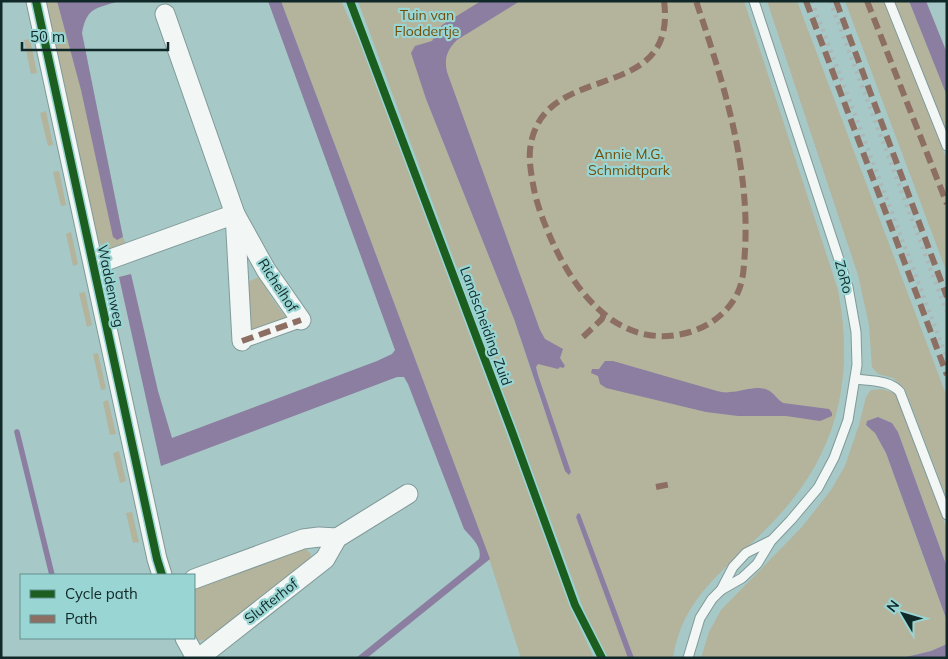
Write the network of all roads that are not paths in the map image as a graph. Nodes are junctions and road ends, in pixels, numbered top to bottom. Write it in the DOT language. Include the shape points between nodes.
graph roads {
  1 [pos="36,1"];
  2 [pos="754,1"];
  3 [pos="889,1"];
  4 [pos="166,14"];
  5 [pos="947,146"];
  6 [pos="235,214"];
  7 [pos="94,265"];
  8 [pos="301,320"];
  9 [pos="242,341"];
  10 [pos="856,379"];
  11 [pos="408,494"];
  12 [pos="947,515"];
  13 [pos="337,538"];
  14 [pos="770,541"];
  15 [pos="162,574"];
  16 [pos="195,579"];
  17 [pos="721,590"];
  18 [pos="186,639"];
  19 [pos="198,658"];
  20 [pos="688,658"];
  1 -- 7 [label="street, Waddenweg"];
  2 -- 10 [label="lane, ZoRo" via="848,287 856,332"];
  3 -- 5 [label="lane"];
  4 -- 6 [label="street, Richelhof"];
  6 -- 7 [label="street"];
  6 -- 8 [label="street, Richelhof" via="266,270"];
  6 -- 9 [label="street, Richelhof"];
  7 -- 15 [label="street, Waddenweg"];
  8 -- 9 [label="street, Richelhof"];
  10 -- 12 [label="lane" via="888,384 900,392"];
  10 -- 14 [label="lane, ZoRo" via="848,420 826,475 800,510"];
  11 -- 13 [label="street, Slufterhof"];
  13 -- 16 [label="street" via="303,539"];
  13 -- 19 [label="street, Slufterhof" via="325,559"];
  14 -- 17 [label="lane, ZoRo" via="747,574"];
  14 -- 17 [label="lane, ZoRo" via="746,553 733,567"];
  17 -- 20 [label="lane, ZoRo" via="700,618"];
  18 -- 19 [label="street"];
}
